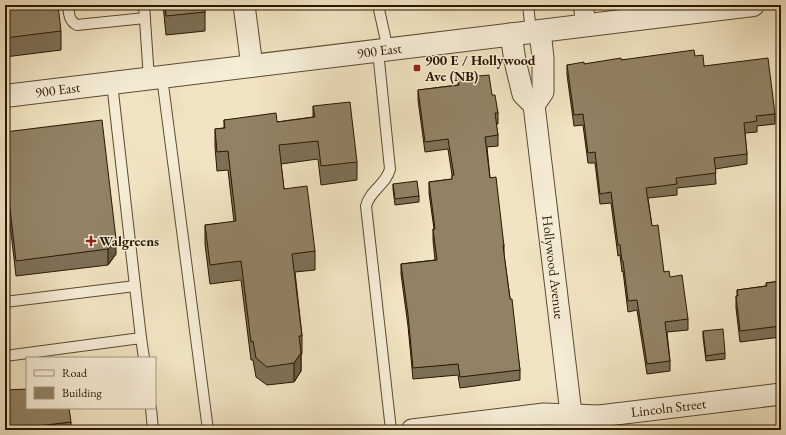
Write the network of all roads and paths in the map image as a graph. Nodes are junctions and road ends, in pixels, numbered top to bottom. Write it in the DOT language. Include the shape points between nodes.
graph roads {
  1 [pos="68,5"];
  2 [pos="144,5"];
  3 [pos="244,5"];
  4 [pos="378,5"];
  5 [pos="528,5"];
  6 [pos="754,5"];
  7 [pos="584,15"];
  8 [pos="145,18"];
  9 [pos="527,32"];
  10 [pos="383,50"];
  11 [pos="252,66"];
  12 [pos="156,78"];
  13 [pos="112,83"];
  14 [pos="5,96"];
  15 [pos="534,105"];
  16 [pos="135,286"];
  17 [pos="5,302"];
  18 [pos="141,338"];
  19 [pos="5,356"];
  20 [pos="144,357"];
  21 [pos="781,394"];
  22 [pos="151,409"];
  23 [pos="572,423"];
  24 [pos="153,430"];
  25 [pos="208,430"];
  26 [pos="391,430"];
  27 [pos="412,430"];
  28 [pos="415,430"];
  1 -- 8 [label="lane" via="70,18 77,25"];
  2 -- 8 [label="lane"];
  3 -- 11 [label="street"];
  4 -- 10 [label="lane"];
  5 -- 9 [label="lane"];
  6 -- 7 [label="street, 900 East" via="644,15"];
  7 -- 9 [label="street, 900 East"];
  8 -- 12 [label="lane"];
  9 -- 10 [label="street, 900 East"];
  9 -- 15 [label="street" via="543,58 543,92"];
  9 -- 15 [label="street" via="515,61 523,94"];
  10 -- 11 [label="street, 900 East"];
  10 -- 26 [label="lane" via="390,169 385,181 373,192 366,206"];
  11 -- 12 [label="street, 900 East"];
  12 -- 13 [label="street, 900 East"];
  12 -- 25 [label="lane"];
  13 -- 14 [label="street, 900 East"];
  13 -- 16 [label="lane"];
  15 -- 23 [label="street, Hollywood Avenue"];
  16 -- 17 [label="lane"];
  16 -- 18 [label="lane"];
  18 -- 19 [label="lane"];
  18 -- 20 [label="lane"];
  21 -- 23 [label="street, Lincoln Street" via="599,416"];
  22 -- 24 [label="lane"];
  23 -- 28 [label="street, Lincoln Street" via="544,414"];
  27 -- 28 [label="street, Lincoln Street"];
}
